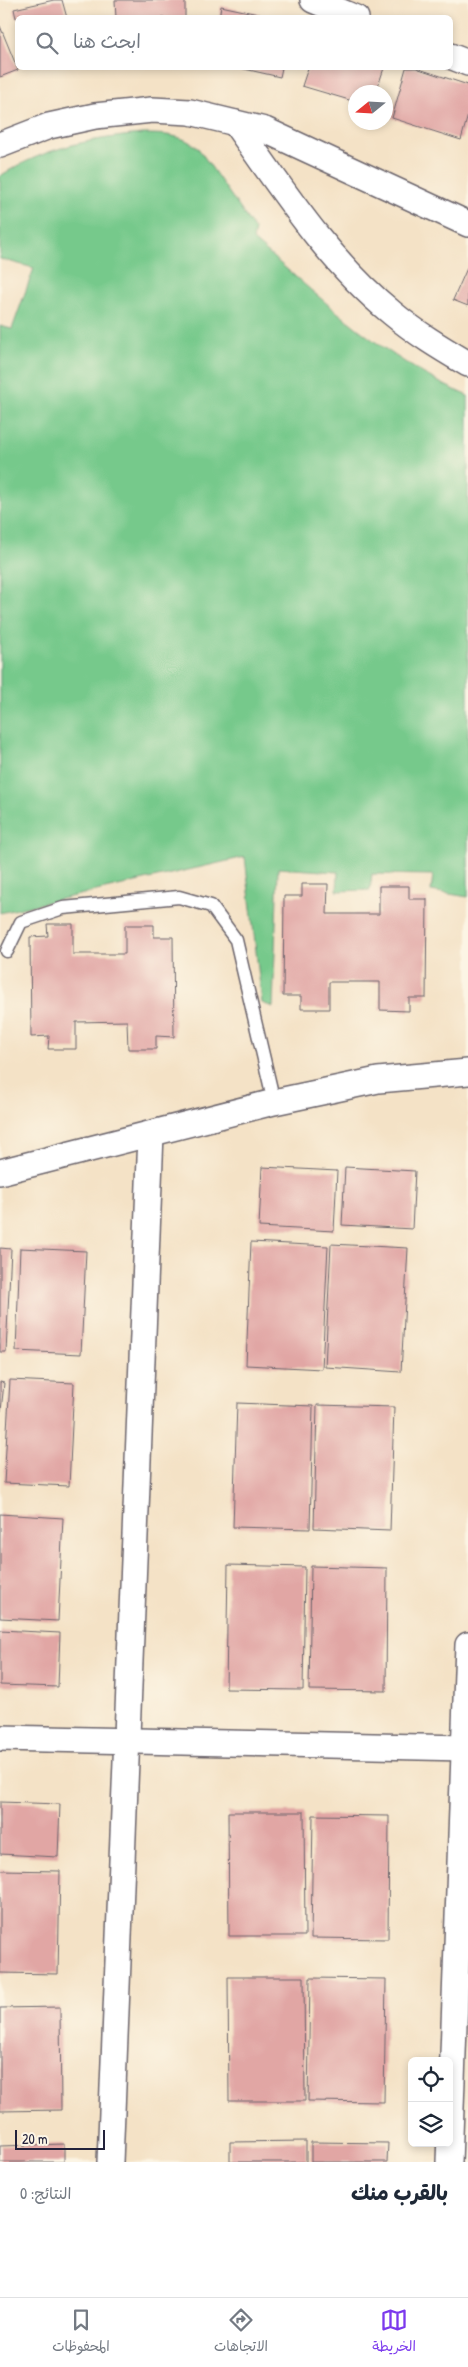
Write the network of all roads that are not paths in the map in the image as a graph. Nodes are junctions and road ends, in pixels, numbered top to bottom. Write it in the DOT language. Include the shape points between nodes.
graph roads {
  1 [pos="313,0"];
  2 [pos="349,15"];
  3 [pos="453,57"];
  4 [pos="468,64"];
  5 [pos="235,123"];
  6 [pos="0,145"];
  7 [pos="468,224"];
  8 [pos="468,364"];
  9 [pos="7,952"];
  10 [pos="468,1072"];
  11 [pos="274,1102"];
  12 [pos="151,1134"];
  13 [pos="0,1172"];
  14 [pos="468,1645"];
  15 [pos="0,1738"];
  16 [pos="127,1741"];
  17 [pos="465,1748"];
  18 [pos="462,1976"];
  19 [pos="110,2162"];
  20 [pos="449,2162"];
  1 -- 2 [label="street"];
  3 -- 4 [label="street"];
  5 -- 6 [label="street" via="190,112 152,110 95,116 49,126"];
  5 -- 7 [label="street" via="266,130"];
  5 -- 8 [label="street" via="309,227 355,279 391,313 428,341"];
  9 -- 11 [label="lane" via="21,922 63,908 179,897 211,906 236,940"];
  10 -- 11 [label="street" via="378,1080"];
  11 -- 12 [label="street"];
  12 -- 13 [label="street"];
  12 -- 16 [label="street"];
  14 -- 17 [label="street"];
  15 -- 16 [label="street"];
  16 -- 17 [label="street"];
  16 -- 19 [label="street"];
  17 -- 18 [label="street"];
  18 -- 20 [label="street"];
}
